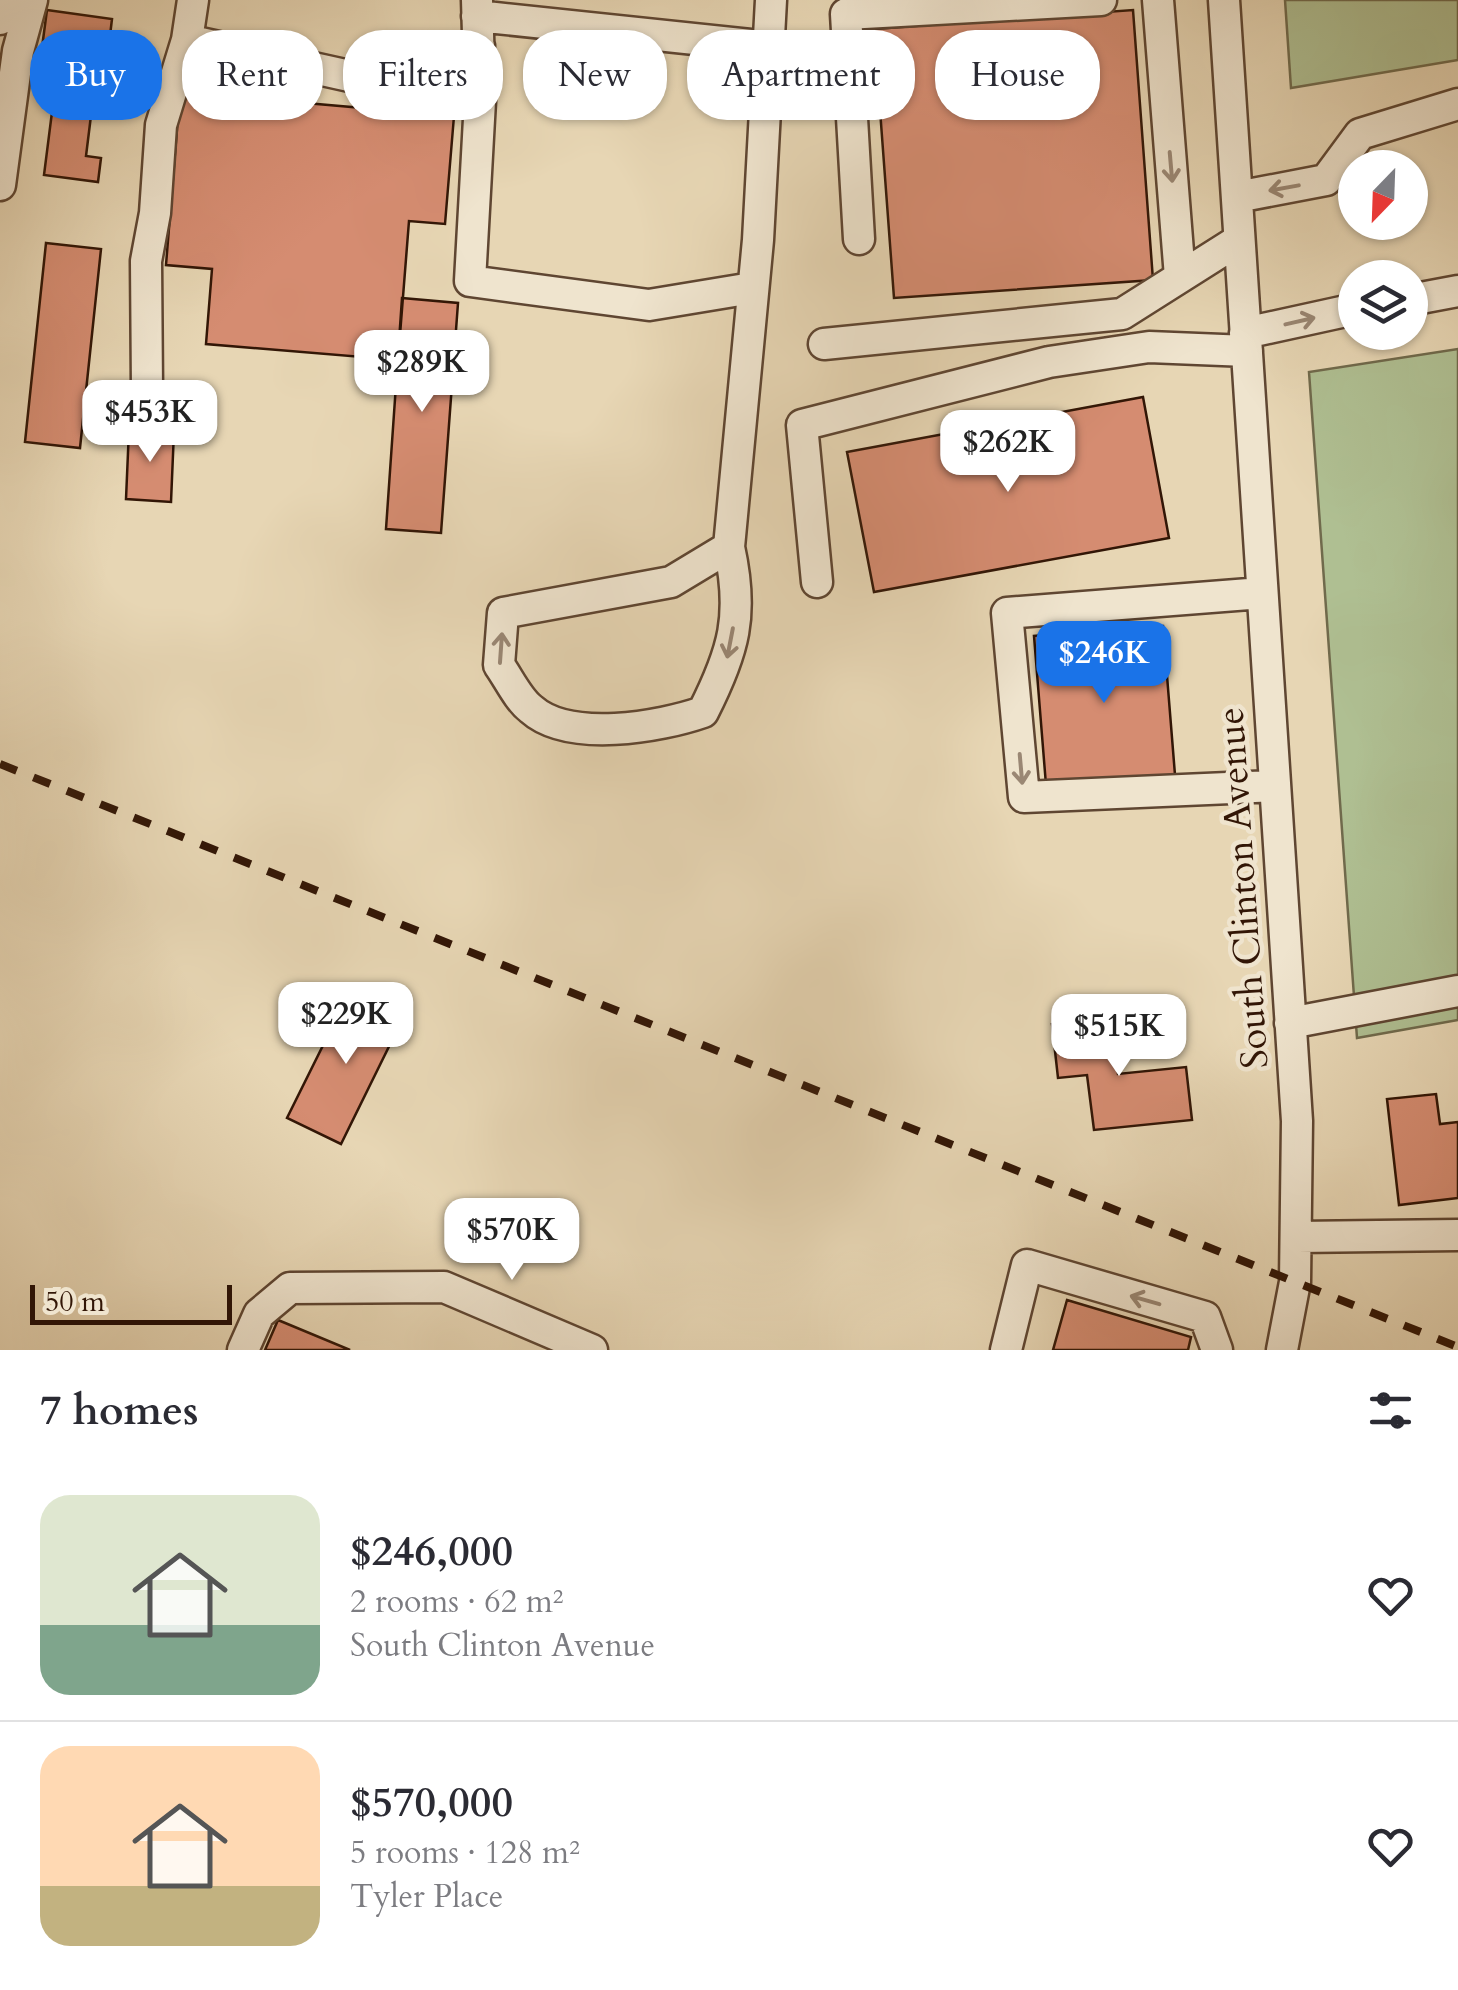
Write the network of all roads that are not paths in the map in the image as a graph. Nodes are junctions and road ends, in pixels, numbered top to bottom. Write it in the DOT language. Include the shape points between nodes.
graph roads {
  1 [pos="5,0"];
  2 [pos="32,0"];
  3 [pos="194,0"];
  4 [pos="771,0"];
  5 [pos="1101,0"];
  6 [pos="1158,0"];
  7 [pos="1224,0"];
  8 [pos="1056,1"];
  9 [pos="1009,2"];
  10 [pos="867,6"];
  11 [pos="0,19"];
  12 [pos="478,21"];
  13 [pos="189,30"];
  14 [pos="770,30"];
  15 [pos="687,40"];
  16 [pos="182,56"];
  17 [pos="323,70"];
  18 [pos="1458,104"];
  19 [pos="765,120"];
  20 [pos="0,185"];
  21 [pos="1236,196"];
  22 [pos="859,239"];
  23 [pos="1240,240"];
  24 [pos="1180,277"];
  25 [pos="752,288"];
  26 [pos="1458,291"];
  27 [pos="1428,297"];
  28 [pos="1338,315"];
  29 [pos="1246,342"];
  30 [pos="824,344"];
  31 [pos="147,390"];
  32 [pos="729,547"];
  33 [pos="817,582"];
  34 [pos="1262,592"];
  35 [pos="1275,786"];
  36 [pos="1458,991"];
  37 [pos="1290,1023"];
  38 [pos="1458,1235"];
  39 [pos="1298,1237"];
  40 [pos="243,1350"];
  41 [pos="592,1350"];
  42 [pos="1006,1350"];
  43 [pos="1217,1350"];
  44 [pos="1282,1350"];
  1 -- 11 [label="street"];
  2 -- 20 [label="street" via="18,51"];
  3 -- 13 [label="street"];
  4 -- 14 [label="street"];
  5 -- 8 [label="street"];
  6 -- 24 [label="street, one-way"];
  7 -- 21 [label="street, South Clinton Avenue"];
  8 -- 9 [label="street"];
  9 -- 10 [label="street"];
  10 -- 22 [label="street" via="846,14"];
  12 -- 15 [label="street"];
  12 -- 17 [label="street" via="363,79"];
  12 -- 25 [label="street" via="470,280 649,305"];
  16 -- 31 [label="street" via="161,124 146,261"];
  18 -- 21 [label="street, one-way" via="1360,134 1326,180"];
  19 -- 25 [label="street"];
  21 -- 23 [label="street, South Clinton Avenue"];
  23 -- 24 [label="street"];
  23 -- 29 [label="street, South Clinton Avenue"];
  24 -- 30 [label="street" via="1122,314"];
  25 -- 32 [label="street"];
  26 -- 27 [label="street"];
  29 -- 28 [label="street, one-way"];
  29 -- 33 [label="street" via="1050,362 802,425"];
  29 -- 34 [label="street, South Clinton Avenue"];
  32 -- 32 [label="street, one-way" via="740,594 725,667 703,712 660,727 584,730 532,711 499,665 504,613 671,582"];
  34 -- 35 [label="street, South Clinton Avenue"];
  34 -- 35 [label="street, one-way" via="1008,612 1024,796"];
  35 -- 37 [label="street, South Clinton Avenue"];
  36 -- 37 [label="street"];
  37 -- 39 [label="street, South Clinton Avenue"];
  38 -- 39 [label="street"];
  39 -- 44 [label="street, South Clinton Avenue"];
  40 -- 41 [label="street" via="259,1314 290,1288 444,1287"];
  43 -- 42 [label="street, one-way" via="1204,1317 1027,1265"];
}
